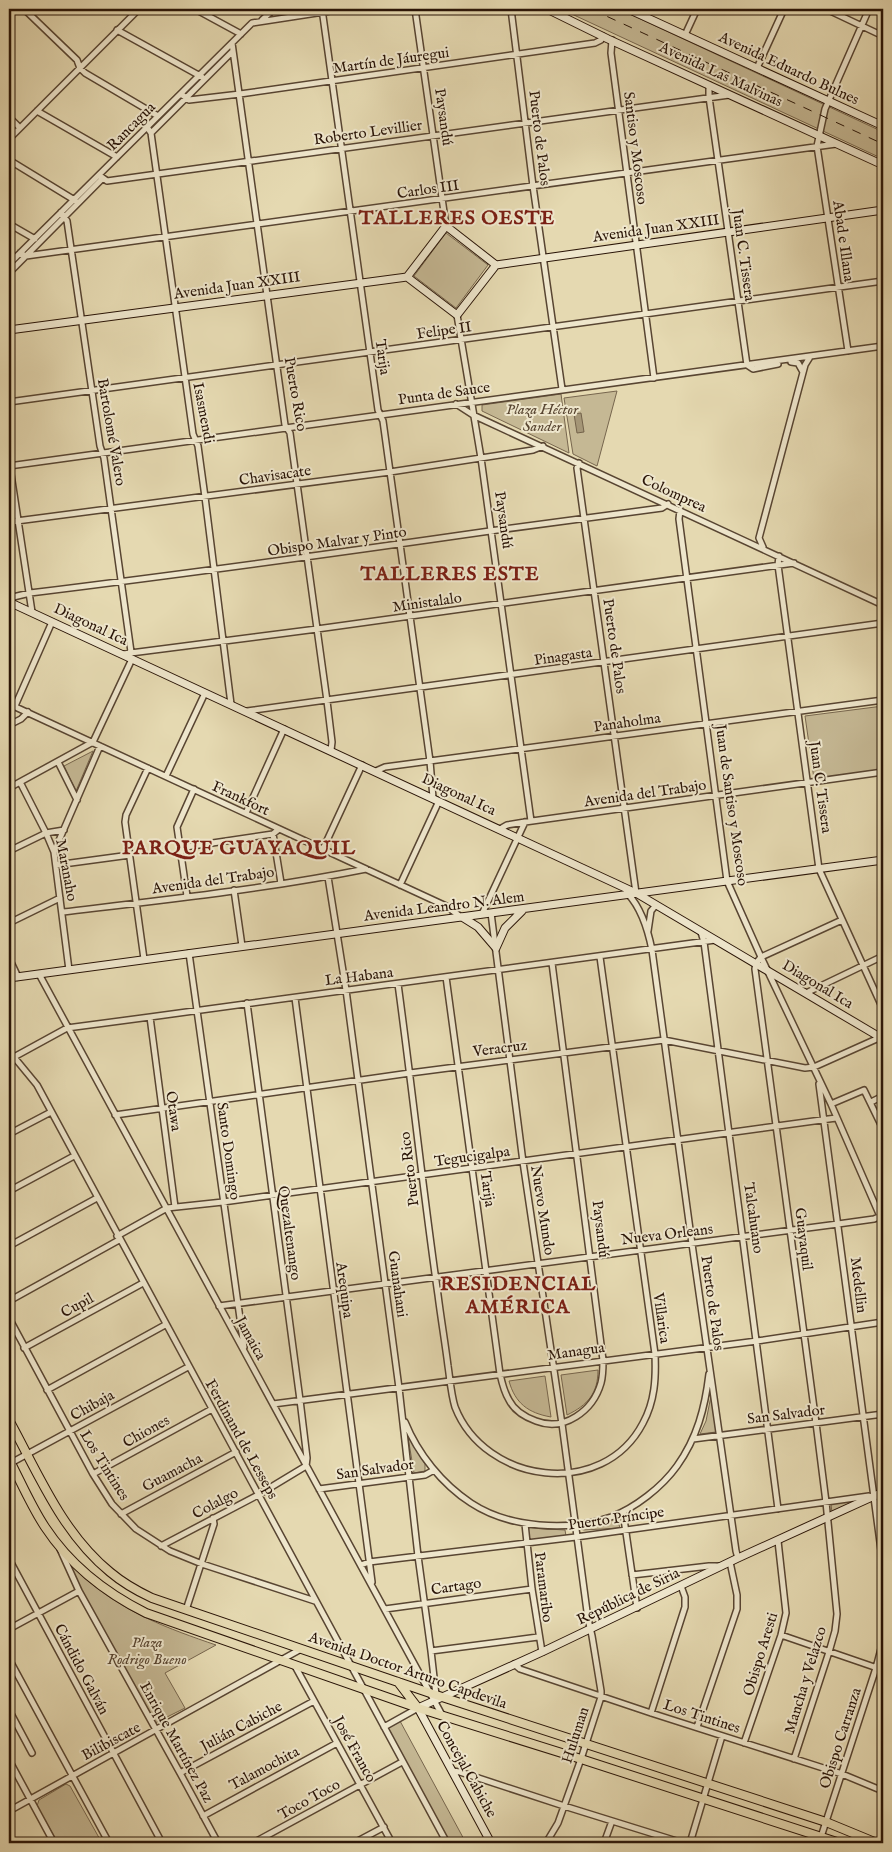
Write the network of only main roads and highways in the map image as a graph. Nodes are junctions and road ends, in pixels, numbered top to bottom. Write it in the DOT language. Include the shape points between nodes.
graph roads {
  1 [pos="547,9"];
  2 [pos="628,9"];
  3 [pos="883,126"];
  4 [pos="883,165"];
  5 [pos="883,210"];
  6 [pos="496,265"];
  7 [pos="407,277"];
  8 [pos="9,330"];
  9 [pos="9,600"];
  10 [pos="883,860"];
  11 [pos="632,893"];
  12 [pos="524,909"];
  13 [pos="461,916"];
  14 [pos="9,978"];
  15 [pos="882,1037"];
  16 [pos="9,1420"];
  17 [pos="9,1462"];
  18 [pos="883,1492"];
  19 [pos="396,1681"];
  20 [pos="436,1696"];
  21 [pos="418,1708"];
  22 [pos="820,1840"];
  23 [pos="492,1843"];
  24 [pos="840,1843"];
  25 [pos="877,1843"];
  1 -- 4 [label="main road, Avenida Las Malvinas"];
  2 -- 3 [label="main road, Avenida Eduardo Bulnes"];
  5 -- 6 [label="main road, Avenida Juan XXIII"];
  6 -- 7 [label="main road" via="457,315"];
  6 -- 7 [label="main road" via="446,226"];
  7 -- 8 [label="main road, Avenida Juan XXIII"];
  9 -- 11 [label="main road, Diagonal Ica"];
  10 -- 11 [label="main road, Avenida Leandro N. Alem"];
  11 -- 12 [label="main road, Avenida Leandro N. Alem"];
  11 -- 15 [label="main road, Diagonal Ica"];
  12 -- 13 [label="main road, Avenida Leandro N. Alem"];
  12 -- 13 [label="main road" via="505,928 496,948 478,927"];
  13 -- 14 [label="main road, Avenida Leandro N. Alem"];
  16 -- 19 [label="main road, Avenida Doctor Arturo Capdevila" via="62,1519 97,1561 124,1582 139,1592 186,1610"];
  17 -- 21 [label="main road, Avenida Doctor Arturo Capdevila" via="44,1525 60,1546 82,1570 126,1603 163,1620"];
  18 -- 20 [label="main road, República de Siria" via="542,1652"];
  19 -- 20 [label="main road, Avenida Doctor Arturo Capdevila"];
  19 -- 21 [label="main road"];
  20 -- 21 [label="main road, República de Siria"];
  20 -- 25 [label="main road, Avenida Doctor Arturo Capdevila" via="826,1822"];
  21 -- 22 [label="main road, Avenida Doctor Arturo Capdevila" via="704,1798"];
  21 -- 23 [label="main road, Concejal Cabiche"];
  22 -- 24 [label="main road, Avenida Doctor Arturo Capdevila"];
}
